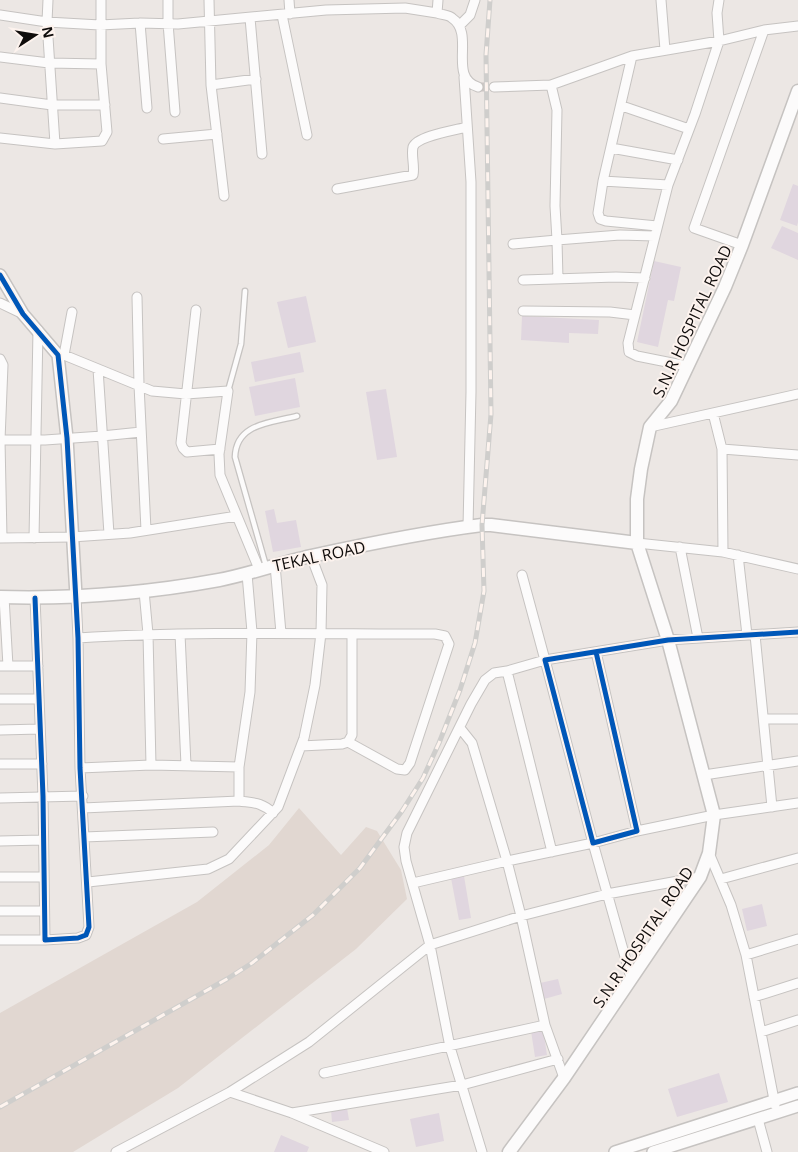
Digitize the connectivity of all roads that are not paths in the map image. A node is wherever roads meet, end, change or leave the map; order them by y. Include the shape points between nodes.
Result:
1 (48, 0) edge
2 (101, 0) edge
3 (168, 0) edge
4 (209, 0) edge
5 (288, 0) edge
6 (438, 0) edge
7 (475, 0) edge
8 (661, 0) edge
9 (719, 0) edge
10 (372, 5) edge
11 (437, 13) junction
12 (286, 14) junction
13 (0, 15) edge
14 (250, 18) junction
15 (208, 21) junction
16 (47, 22) junction
17 (140, 23) junction
18 (168, 23) junction
19 (100, 25) junction
20 (459, 26) junction
21 (798, 26) edge
22 (764, 30) junction
23 (719, 41) junction
24 (665, 50) junction
25 (632, 56) junction
26 (0, 57) edge
27 (49, 63) junction
28 (101, 64) junction
29 (464, 77) junction
30 (256, 79) junction
31 (211, 85) junction
32 (551, 85) junction
33 (494, 87) tunnel mouth
34 (478, 88) tunnel mouth
35 (798, 92) edge
36 (0, 98) edge
37 (52, 104) junction
38 (105, 104) junction
39 (622, 106) junction
40 (147, 108) dead end
41 (175, 112) dead end
42 (467, 127) junction
43 (689, 129) junction
44 (217, 134) junction
45 (307, 136) dead end
46 (0, 138) edge
47 (163, 139) dead end
48 (54, 144) junction
49 (611, 148) junction
50 (262, 154) dead end
51 (678, 160) junction
52 (603, 181) junction
53 (668, 185) junction
54 (337, 189) dead end
55 (224, 196) dead end
56 (657, 226) junction
57 (654, 236) junction
58 (558, 240) junction
59 (513, 244) dead end
60 (742, 245) junction
61 (0, 275) edge
62 (645, 278) junction
63 (558, 279) junction
64 (523, 280) dead end
65 (245, 291) dead end
66 (137, 297) dead end
67 (0, 303) edge
68 (196, 310) dead end
69 (523, 311) dead end
70 (72, 312) dead end
71 (23, 314) junction
72 (635, 314) junction
73 (38, 330) junction
74 (61, 355) junction
75 (0, 358) edge
76 (688, 366) junction
77 (98, 369) junction
78 (139, 385) junction
79 (228, 391) junction
80 (186, 394) junction
81 (798, 394) edge
82 (713, 413) junction
83 (298, 416) dead end
84 (650, 427) junction
85 (141, 432) junction
86 (102, 436) junction
87 (67, 438) junction
88 (0, 440) edge
89 (35, 441) junction
90 (722, 448) junction
91 (220, 449) junction
92 (798, 455) edge
93 (237, 516) junction
94 (468, 527) junction
95 (146, 530) junction
96 (109, 534) junction
97 (72, 537) junction
98 (1, 538) edge
99 (34, 538) junction
100 (637, 543) junction
101 (680, 548) junction
102 (723, 552) junction
103 (738, 555) junction
104 (311, 556) junction
105 (267, 567) junction
106 (798, 569) edge
107 (247, 574) junction
108 (522, 575) dead end
109 (144, 591) junction
110 (76, 596) junction
111 (2, 597) edge
112 (35, 598) junction
113 (3, 626) edge
114 (252, 632) junction
115 (798, 632) edge
116 (281, 633) junction
117 (321, 633) junction
118 (148, 634) junction
119 (180, 634) junction
120 (352, 634) junction
121 (751, 635) junction
122 (78, 638) junction
123 (698, 638) junction
124 (668, 640) junction
125 (596, 652) junction
126 (546, 660) junction
127 (4, 666) edge
128 (38, 666) junction
129 (507, 671) junction
130 (0, 699) edge
131 (39, 699) junction
132 (764, 719) junction
133 (798, 719) edge
134 (460, 728) junction
135 (40, 729) junction
136 (0, 730) edge
137 (348, 742) junction
138 (301, 746) junction
139 (798, 761) edge
140 (0, 764) edge
141 (42, 764) junction
142 (151, 765) junction
143 (186, 765) junction
144 (239, 767) junction
145 (768, 767) junction
146 (80, 768) junction
147 (704, 775) junction
148 (43, 796) junction
149 (83, 796) junction
150 (0, 798) edge
151 (239, 802) junction
152 (798, 803) edge
153 (772, 807) junction
154 (83, 808) junction
155 (273, 813) junction
156 (714, 815) junction
157 (213, 832) dead end
158 (637, 832) junction
159 (84, 837) junction
160 (43, 840) junction
161 (0, 841) edge
162 (593, 843) junction
163 (552, 852) junction
164 (709, 852) junction
165 (798, 858) edge
166 (507, 861) junction
167 (0, 877) edge
168 (44, 877) junction
169 (700, 877) junction
170 (721, 878) junction
171 (88, 882) junction
172 (413, 883) junction
173 (607, 894) junction
174 (44, 910) junction
175 (0, 911) edge
176 (521, 916) junction
177 (798, 939) edge
178 (0, 940) edge
179 (45, 940) junction
180 (430, 944) junction
181 (746, 955) junction
182 (631, 978) junction
183 (798, 983) edge
184 (754, 997) junction
185 (798, 1020) edge
186 (545, 1025) junction
187 (761, 1032) junction
188 (450, 1047) junction
189 (558, 1059) junction
190 (324, 1073) dead end
191 (564, 1078) junction
192 (462, 1085) junction
193 (230, 1092) junction
194 (798, 1093) edge
195 (774, 1101) junction
196 (798, 1106) edge
197 (292, 1113) junction
198 (777, 1113) junction
199 (758, 1119) junction
200 (116, 1152) edge
201 (384, 1152) edge
202 (482, 1152) edge
203 (509, 1152) edge
204 (615, 1152) edge
205 (653, 1152) edge
206 (767, 1152) edge

1 - 16 street
2 - 19 street
3 - 18 street
4 - 15 street
5 - 12 street
6 - 11 street
7 - 20 street via 470,15
8 - 24 street
9 - 23 street via 716,13
10 - 11 street
10 - 12 street
11 - 20 street via 452,18
12 - 14 street
12 - 45 street
13 - 16 street
14 - 15 street
14 - 30 street
15 - 18 street
15 - 31 street
16 - 19 street
16 - 27 street
17 - 18 street
17 - 19 street
17 - 40 street
18 - 41 street
19 - 28 street
20 - 29 street via 463,40
21 - 22 street
22 - 23 street
22 - 60 street via 694,228
23 - 24 street
23 - 43 street
24 - 25 street
25 - 32 street
25 - 39 street
26 - 27 street
27 - 28 street
27 - 37 street
28 - 38 street
29 - 34 street via 470,85
29 - 42 street
30 - 31 street
30 - 50 street
31 - 44 street
32 - 33 street
32 - 58 street via 557,110
35 - 60 main road, S.N.R HOSPITAL ROAD
36 - 37 street
37 - 38 street
37 - 48 street
38 - 48 street via 107,132 102,141
39 - 43 street
39 - 49 street
42 - 54 street via 415,143 412,149 413,175
42 - 94 street via 471,182
43 - 51 street
44 - 47 street
44 - 55 street
46 - 48 street
49 - 51 street
49 - 52 street
51 - 53 street
52 - 53 street
52 - 56 street via 600,219
53 - 56 street
56 - 57 street
57 - 58 street
57 - 62 street
58 - 59 street
58 - 63 street
60 - 76 main road, S.N.R HOSPITAL ROAD
61 - 71 street
62 - 63 street
62 - 72 street
63 - 64 street
65 - 79 lane via 241,344
66 - 78 street
67 - 71 street
68 - 80 street
69 - 72 street
70 - 74 street
71 - 73 street
72 - 76 street via 629,352
73 - 74 street
73 - 89 street
74 - 77 street
74 - 87 street
75 - 88 street via 3,365
76 - 84 main road, S.N.R HOSPITAL ROAD via 671,400
77 - 78 street
77 - 86 street
78 - 80 street via 152,391
78 - 85 street
79 - 80 street
79 - 91 street
80 - 91 street via 183,448 187,452
81 - 82 street
82 - 84 street
82 - 90 street
83 - 105 lane via 247,430 237,441 235,450
84 - 100 main road, S.N.R HOSPITAL ROAD via 637,499
85 - 86 street
85 - 95 street
86 - 87 street
86 - 96 street
87 - 89 street
87 - 97 street
88 - 89 street
88 - 98 street
89 - 99 street
90 - 92 street
90 - 102 street
91 - 93 street via 220,475
93 - 95 street
93 - 105 street
94 - 100 main road, TEKAL ROAD via 491,525
94 - 104 main road, TEKAL ROAD
95 - 96 street
96 - 97 street
97 - 99 street
97 - 110 street
98 - 99 street
100 - 101 street
100 - 124 main road, S.N.R HOSPITAL ROAD
101 - 102 street
101 - 123 street
102 - 103 street
103 - 106 street
103 - 121 street
104 - 105 main road, TEKAL ROAD
104 - 117 street via 322,585
105 - 107 main road, TEKAL ROAD
105 - 116 street
107 - 109 main road, TEKAL ROAD
107 - 114 street
108 - 126 street
109 - 110 main road, TEKAL ROAD
109 - 118 street
110 - 112 main road, TEKAL ROAD
110 - 122 street
111 - 112 main road, TEKAL ROAD
111 - 113 street
112 - 128 street
113 - 127 street
114 - 116 street
114 - 119 street
114 - 144 street via 250,692
115 - 121 street
116 - 117 street
117 - 120 street
117 - 138 street via 315,685
118 - 119 street
118 - 122 street
118 - 142 street
119 - 143 street
120 - 137 street via 352,735
120 - 137 street via 435,634 444,636 449,644 405,770 397,769
121 - 123 street
121 - 132 street
122 - 146 street
123 - 124 street
124 - 125 street
124 - 147 main road, S.N.R HOSPITAL ROAD
125 - 126 street
125 - 158 street
126 - 129 street
126 - 162 street
127 - 128 street
128 - 131 street
129 - 134 street via 494,673 485,680
129 - 163 street
130 - 131 street
131 - 135 street
132 - 133 street
132 - 145 street
134 - 166 street via 472,743 477,757
134 - 172 street via 407,833 404,846
135 - 136 street
135 - 141 street
137 - 138 street
138 - 155 street
139 - 145 street
140 - 141 street
141 - 148 street
142 - 143 street
142 - 146 street
143 - 144 street
144 - 151 street
145 - 147 street
145 - 153 street
146 - 149 street
147 - 156 main road, S.N.R HOSPITAL ROAD
148 - 149 street
148 - 150 street
148 - 160 street
149 - 154 street
151 - 154 street
151 - 155 street via 257,803
152 - 153 street
153 - 156 street
154 - 159 street
155 - 171 street via 230,859 208,869
156 - 158 street
156 - 164 main road, S.N.R HOSPITAL ROAD
157 - 159 street
158 - 162 street
159 - 171 street
160 - 161 street
160 - 168 street
162 - 163 street
162 - 173 street
163 - 166 street
164 - 169 main road, S.N.R HOSPITAL ROAD
164 - 170 street
165 - 170 street
166 - 172 street
166 - 176 street
167 - 168 street
168 - 174 street
169 - 173 street
169 - 182 main road, S.N.R HOSPITAL ROAD
170 - 181 street
171 - 179 street via 89,927 86,935
172 - 180 street
173 - 176 street
173 - 182 street
174 - 175 street
174 - 179 street
176 - 180 street
176 - 186 street
177 - 181 street
178 - 179 street
180 - 188 street
180 - 193 street via 310,1042
181 - 184 street
182 - 191 main road, S.N.R HOSPITAL ROAD
183 - 184 street
184 - 187 street
185 - 187 street
186 - 188 street
186 - 189 street
187 - 195 street
188 - 190 street
188 - 192 street
189 - 191 street
189 - 192 street
191 - 203 main road, S.N.R HOSPITAL ROAD
192 - 197 street
192 - 202 street
193 - 197 street
193 - 200 street
194 - 195 street
195 - 198 street
195 - 204 street
196 - 198 street
197 - 201 street
198 - 199 street
199 - 205 street
199 - 206 street

